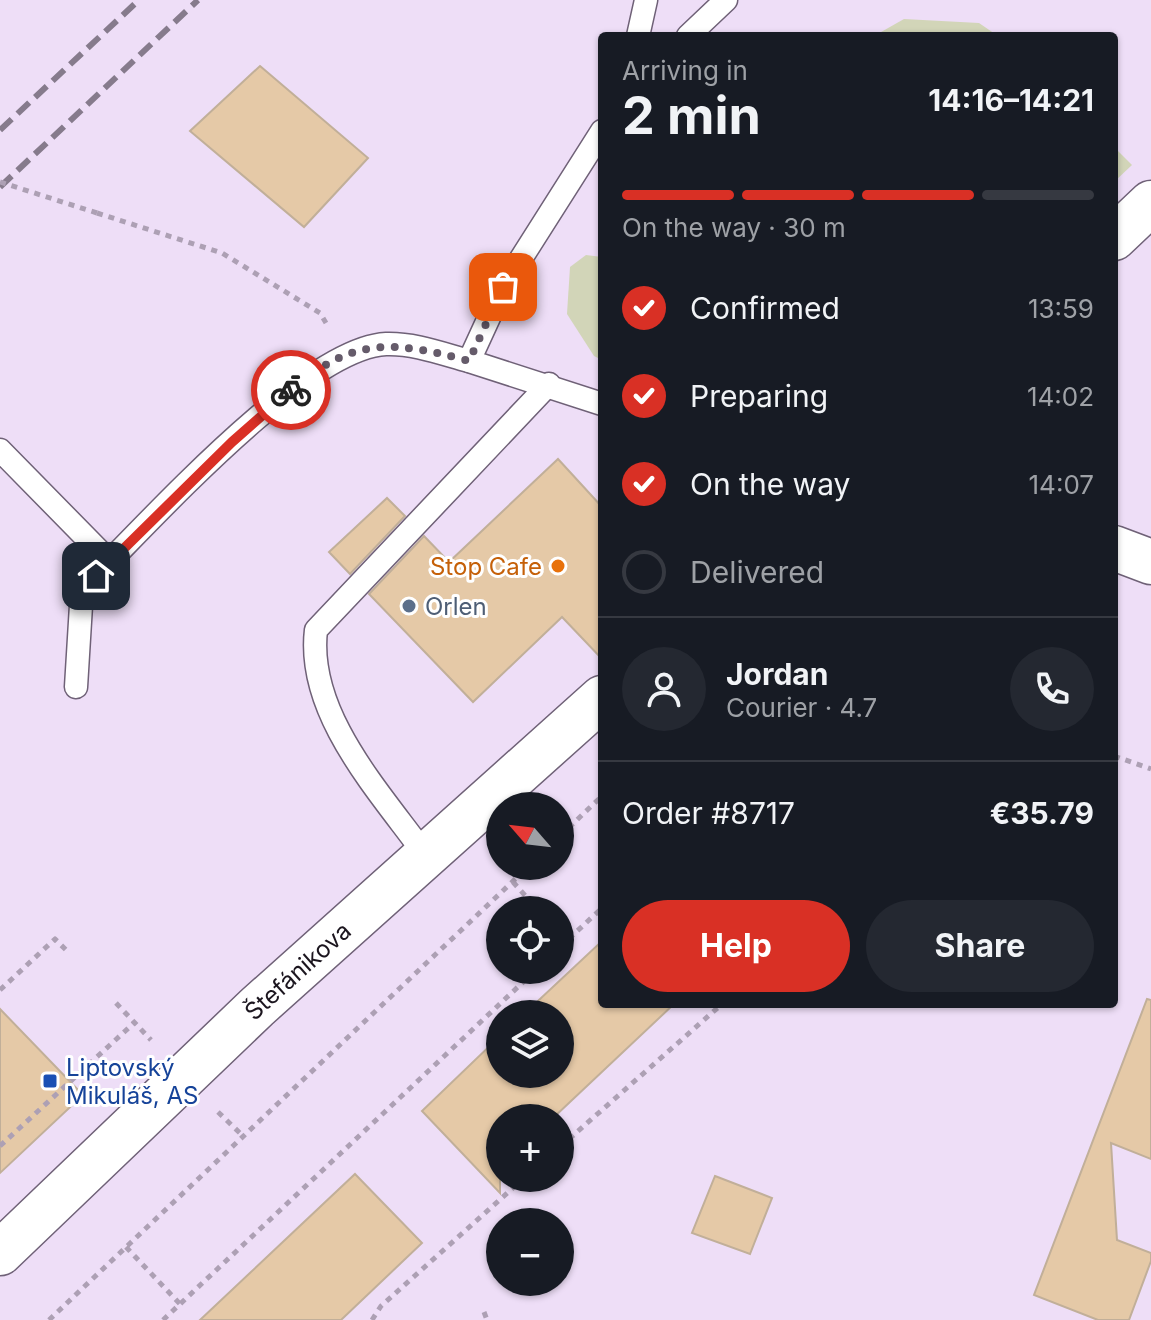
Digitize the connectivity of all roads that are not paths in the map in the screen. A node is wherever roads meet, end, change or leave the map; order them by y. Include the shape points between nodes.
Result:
1 (646, 0) edge
2 (726, 0) edge
3 (639, 32) edge
4 (692, 32) edge
5 (598, 137) edge
6 (1151, 203) edge
7 (1118, 234) edge
8 (469, 361) junction
9 (549, 384) junction
10 (598, 402) edge
11 (0, 450) edge
12 (1118, 550) edge
13 (110, 562) junction
14 (1151, 562) edge
15 (76, 687) dead end
16 (598, 702) edge
17 (426, 856) junction
18 (0, 1253) edge

1 - 3 lane
2 - 4 lane
5 - 8 lane via 503,287
6 - 7 street
8 - 9 lane
8 - 13 lane via 385,344 346,354 303,380 232,442
9 - 10 lane
9 - 17 lane via 316,630 313,658 330,708 354,757
11 - 13 lane
12 - 14 street
13 - 15 lane via 82,589
16 - 17 street, Štefánikova
17 - 18 street, Štefánikova via 257,1007

